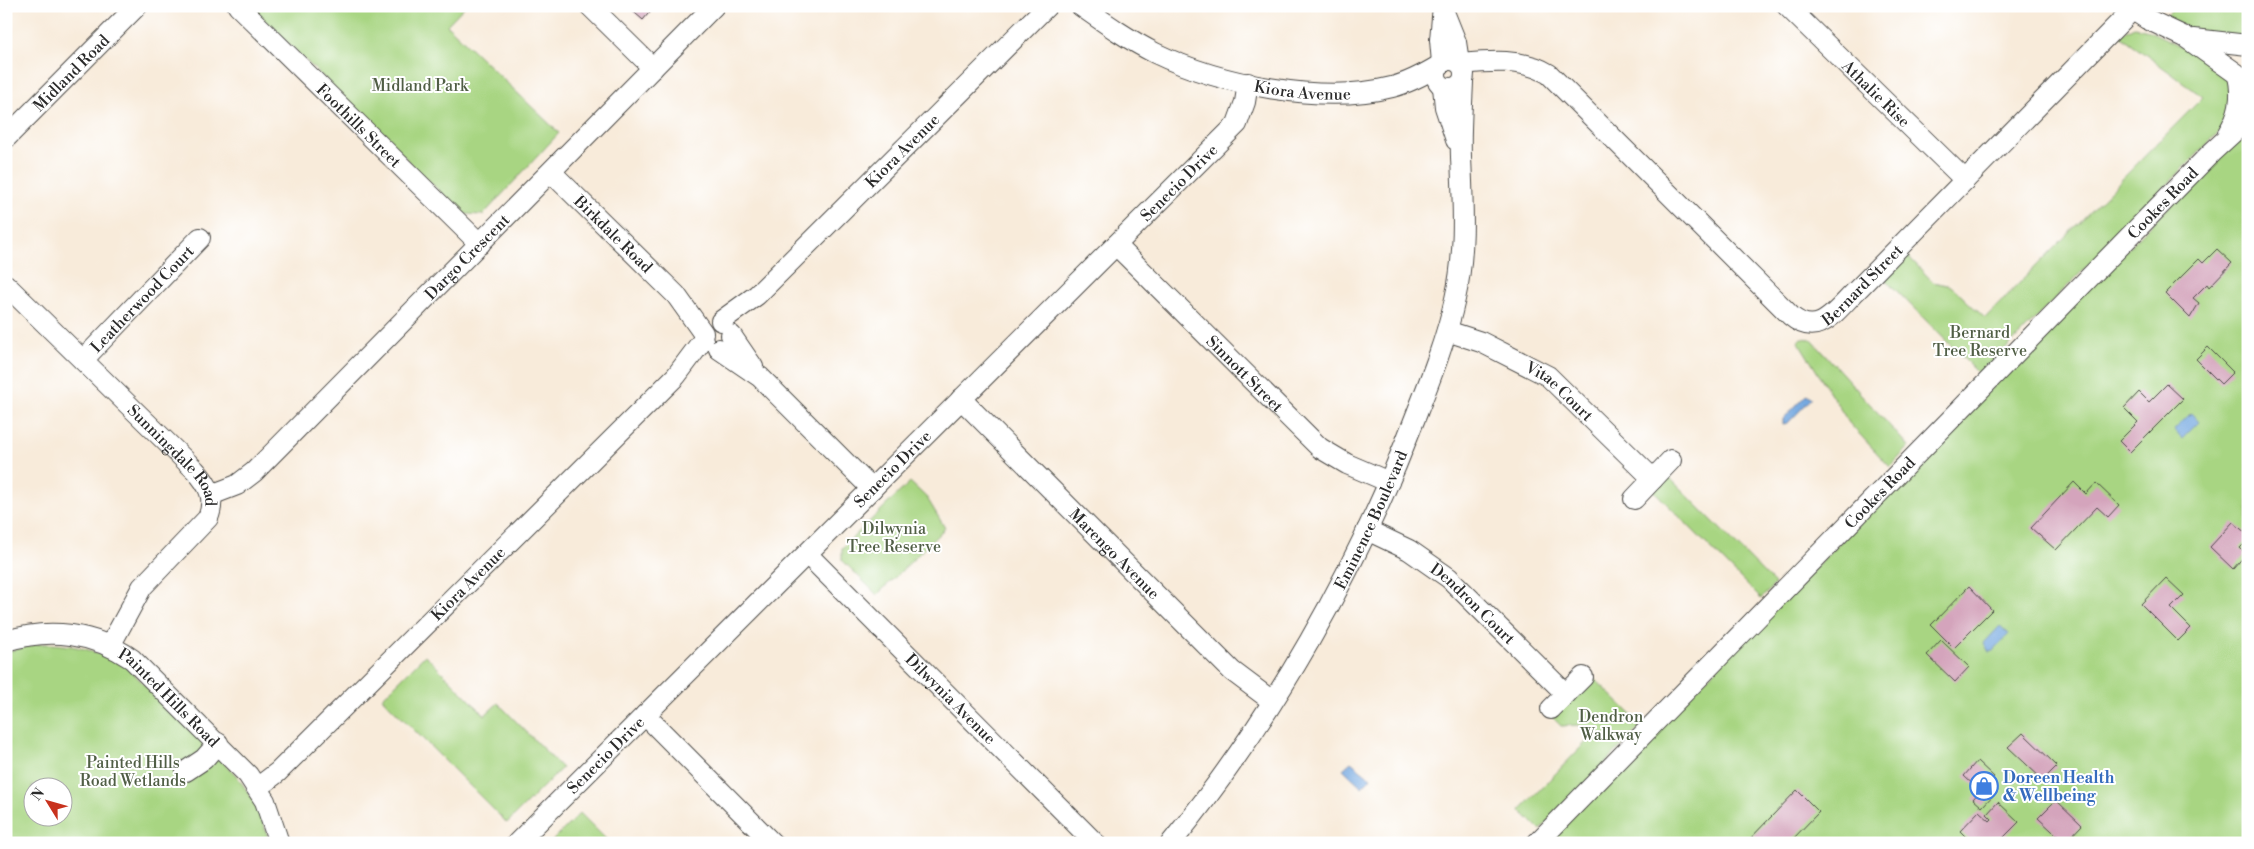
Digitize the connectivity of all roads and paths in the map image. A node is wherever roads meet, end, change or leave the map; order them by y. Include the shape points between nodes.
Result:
1 (137, 6) edge
2 (238, 6) edge
3 (590, 6) edge
4 (714, 6) edge
5 (1047, 6) edge
6 (1081, 6) edge
7 (1787, 6) edge
8 (1443, 8) edge
9 (2130, 8) edge
10 (2185, 37) junction
11 (2248, 46) edge
12 (653, 68) junction
13 (1455, 69) junction
14 (2241, 80) edge
15 (1248, 83) junction
16 (1442, 86) junction
17 (1393, 87) junction
18 (2248, 119) edge
19 (6, 138) edge
20 (2222, 141) junction
21 (1461, 156) junction
22 (551, 172) junction
23 (1965, 180) junction
24 (200, 238) dead end
25 (480, 244) junction
26 (1116, 245) junction
27 (6, 285) edge
28 (1447, 331) junction
29 (717, 335) junction
30 (83, 360) junction
31 (961, 400) junction
32 (1672, 460) dead end
33 (1653, 479) junction
34 (1389, 482) junction
35 (872, 489) junction
36 (211, 495) junction
37 (1634, 499) dead end
38 (1367, 530) junction
39 (807, 554) junction
40 (6, 640) edge
41 (110, 646) junction
42 (1583, 677) dead end
43 (1566, 694) junction
44 (1272, 701) junction
45 (1551, 709) dead end
46 (645, 715) junction
47 (218, 743) junction
48 (186, 771) dead end
49 (257, 788) junction
50 (279, 843) edge
51 (517, 843) edge
52 (772, 843) edge
53 (1095, 843) edge
54 (1171, 843) edge
55 (1537, 843) edge

1 - 19 street, Midland Road
2 - 25 street, Foothills Street
3 - 12 street
4 - 12 street, Dargo Crescent
5 - 29 street, Kiora Avenue
6 - 15 street, Kiora Avenue via 1129,39 1184,66
7 - 23 street, Athalie Rise
8 - 13 street, Eminence Boulevard via 1440,40
9 - 10 street
9 - 23 street, Bernard Street
10 - 11 street
10 - 14 street
11 - 14 street via 2239,58
12 - 22 street, Dargo Crescent
13 - 16 street, Kiora Avenue via 1452,89
13 - 17 street, Kiora Avenue via 1420,76
13 - 21 street, Eminence Boulevard
13 - 23 street, Bernard Street via 1483,62 1509,63 1530,65 1552,77 1787,312 1805,326 1820,323 1828,317
14 - 20 street, Cookes Road via 2236,120
15 - 17 street, Kiora Avenue via 1327,93
15 - 26 street, Senecio Drive via 1237,124
16 - 17 street, Kiora Avenue
16 - 21 street, Eminence Boulevard
18 - 20 street, Cookes Road
20 - 55 street, Cookes Road
21 - 28 street, Eminence Boulevard via 1463,236 1455,299
22 - 25 street, Dargo Crescent
22 - 29 street, Birkdale Road
24 - 30 street, Leatherwood Court
25 - 36 street, Dargo Crescent via 254,472 237,485
26 - 31 street, Senecio Drive
26 - 34 street, Sinnott Street via 1320,448
27 - 30 street, Sunningdale Road
28 - 33 street, Vitae Court via 1480,342 1548,376
28 - 34 street, Eminence Boulevard
29 - 35 street, Birkdale Road
29 - 49 street, Kiora Avenue via 278,772
30 - 36 street, Sunningdale Road via 204,480
31 - 35 street, Senecio Drive
31 - 44 street, Marengo Avenue via 1232,671
32 - 33 street
33 - 37 street
34 - 38 street, Eminence Boulevard
35 - 39 street, Senecio Drive
36 - 41 street, Sunningdale Road via 208,518 142,587
38 - 43 street, Dendron Court via 1409,550 1449,578
38 - 44 street, Eminence Boulevard via 1328,606
39 - 46 street, Senecio Drive
39 - 53 street, Dilwynia Avenue
40 - 41 street, Painted Hills Road via 57,633 85,637
41 - 47 street, Painted Hills Road via 142,668
42 - 43 street
43 - 45 street
44 - 54 street, Eminence Boulevard
46 - 51 street, Senecio Drive
46 - 52 street
47 - 48 street
47 - 49 street, Painted Hills Road
49 - 50 street, Painted Hills Road via 272,816

